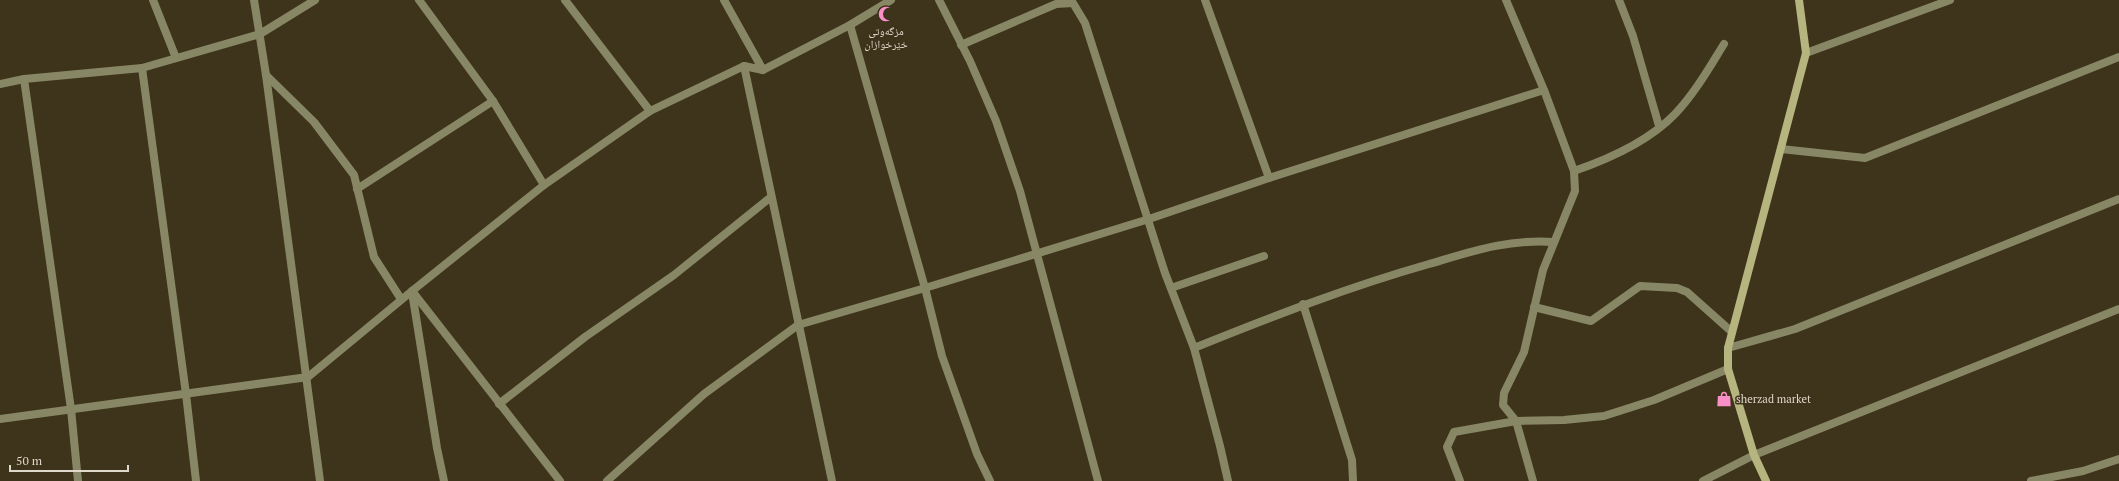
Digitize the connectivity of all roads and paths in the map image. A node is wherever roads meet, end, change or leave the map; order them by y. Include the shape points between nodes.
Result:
1 (153, 0) edge
2 (254, 0) edge
3 (315, 0) edge
4 (419, 0) edge
5 (565, 0) edge
6 (724, 0) edge
7 (891, 0) edge
8 (939, 0) edge
9 (1205, 0) edge
10 (1506, 0) edge
11 (1619, 0) edge
12 (1798, 0) edge
13 (1950, 0) edge
14 (850, 25) junction
15 (260, 34) junction
16 (1724, 44) dead end
17 (961, 45) junction
18 (1806, 53) junction
19 (2119, 57) edge
20 (176, 58) junction
21 (744, 66) junction
22 (142, 68) junction
23 (762, 70) junction
24 (266, 75) junction
25 (24, 79) junction
26 (0, 84) edge
27 (1544, 90) junction
28 (493, 101) junction
29 (650, 111) junction
30 (1659, 126) junction
31 (1781, 149) junction
32 (1574, 171) junction
33 (1269, 178) junction
34 (544, 185) junction
35 (357, 189) junction
36 (771, 197) junction
37 (2119, 200) edge
38 (1149, 219) junction
39 (1554, 242) junction
40 (1036, 252) junction
41 (1264, 256) dead end
42 (925, 288) junction
43 (1171, 288) junction
44 (412, 291) junction
45 (401, 299) junction
46 (1303, 304) junction
47 (1534, 307) junction
48 (2119, 309) edge
49 (798, 325) junction
50 (1732, 332) junction
51 (1194, 348) junction
52 (1728, 348) junction
53 (1728, 369) junction
54 (308, 377) junction
55 (186, 394) junction
56 (499, 404) junction
57 (71, 409) junction
58 (0, 419) edge
59 (1516, 421) junction
60 (1754, 455) junction
61 (2119, 459) edge
62 (78, 481) edge
63 (196, 481) edge
64 (320, 481) edge
65 (444, 481) edge
66 (560, 481) edge
67 (607, 481) edge
68 (832, 481) edge
69 (990, 481) edge
70 (1098, 481) edge
71 (1228, 481) edge
72 (1353, 481) edge
73 (1460, 481) edge
74 (1533, 481) edge
75 (1703, 481) edge
76 (1766, 481) edge
77 (2031, 481) edge

1 - 20 street
2 - 15 street
3 - 15 street
4 - 28 street
5 - 29 street
6 - 23 street
7 - 14 street
8 - 17 street
9 - 33 street
10 - 27 street
11 - 30 street via 1633,36
12 - 18 street
13 - 18 street
14 - 23 street
14 - 42 street
15 - 20 street
15 - 24 street
16 - 30 street via 1689,97 1674,115
17 - 38 street via 1056,4 1073,3 1085,23
17 - 40 street via 996,121 1020,191
18 - 31 street
19 - 31 street via 1865,158
20 - 22 street
21 - 23 street
21 - 29 street
21 - 36 street
22 - 25 street
22 - 55 street
24 - 35 street via 314,122 354,175
24 - 54 street
25 - 26 street
25 - 57 street
27 - 32 street
27 - 33 street
28 - 34 street
28 - 35 street
29 - 34 street
30 - 32 street via 1618,154
31 - 50 street
32 - 39 street via 1575,191
33 - 38 street
34 - 44 street
35 - 45 street via 374,257
36 - 49 street
36 - 56 street via 674,275 585,337
37 - 52 street via 1795,329
38 - 40 street
38 - 43 street
39 - 46 street via 1528,240 1497,244 1377,279
39 - 47 street via 1543,270
40 - 42 street
40 - 70 street
41 - 43 street
42 - 49 street
42 - 69 street via 942,356 977,454
43 - 51 street
44 - 45 street
44 - 56 street
44 - 65 street
45 - 54 street
46 - 51 street
46 - 72 street via 1352,460
47 - 50 street via 1591,321 1640,286 1677,288 1687,292
47 - 59 street via 1524,352 1504,393 1503,405
48 - 60 street
49 - 67 street via 704,394
49 - 68 street
50 - 52 street
51 - 71 street
52 - 53 street
53 - 59 street via 1654,400 1604,416
53 - 60 street
54 - 55 street
54 - 64 street
55 - 57 street
55 - 63 street
56 - 66 street
57 - 58 street
57 - 62 street
59 - 73 street via 1454,432 1447,447
59 - 74 street
60 - 75 street
60 - 76 street
61 - 77 street via 2083,471

